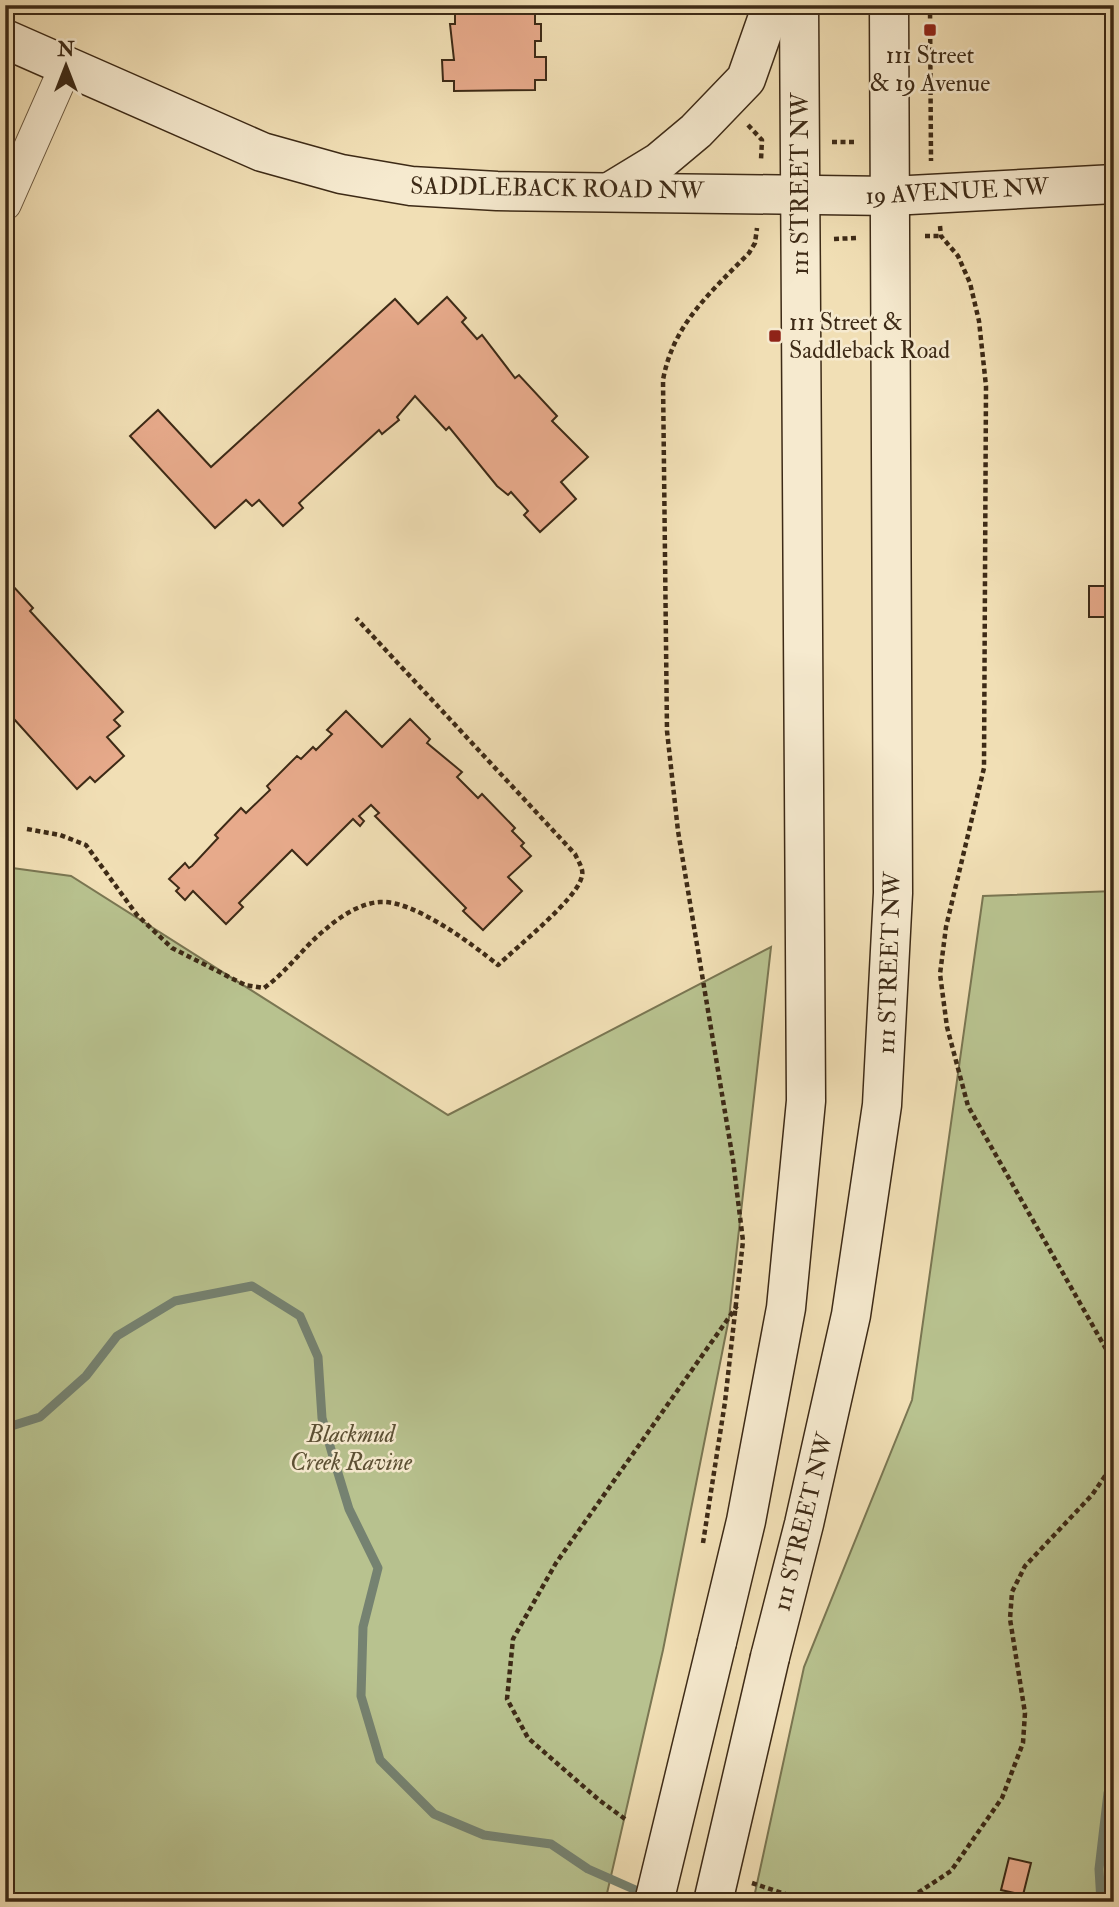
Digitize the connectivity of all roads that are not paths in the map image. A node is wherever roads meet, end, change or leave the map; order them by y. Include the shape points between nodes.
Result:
1 (772, 5) edge
2 (799, 5) edge
3 (889, 5) edge
4 (5, 39) edge
5 (66, 66) junction
6 (1114, 184) edge
7 (613, 190) junction
8 (800, 195) junction
9 (891, 196) junction
10 (5, 204) edge
11 (727, 1890) edge
12 (654, 1902) edge

1 - 7 main road via 746,79 659,162
2 - 8 main road, 111 STREET NW
3 - 9 main road, 111 STREET NW
4 - 5 main road, SADDLEBACK ROAD NW
5 - 7 main road, SADDLEBACK ROAD NW via 262,152 341,174 444,190
5 - 10 street
6 - 9 main road, 19 AVENUE NW
7 - 8 main road, SADDLEBACK ROAD NW
8 - 9 main road, 19 AVENUE NW
8 - 12 main road, 111 STREET NW, bridge via 806,1101 786,1308 746,1521
9 - 11 main road, 111 STREET NW, bridge via 893,893 882,1105 851,1315 769,1657

